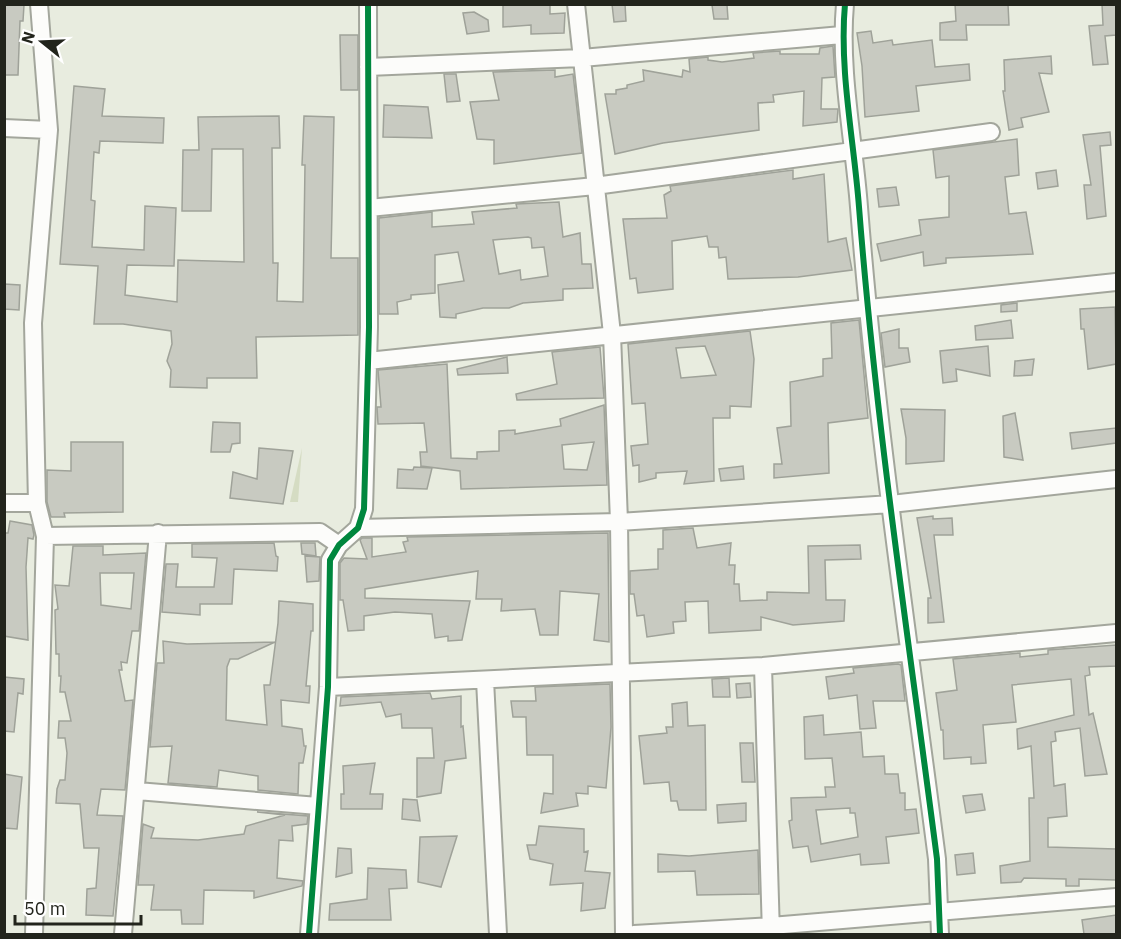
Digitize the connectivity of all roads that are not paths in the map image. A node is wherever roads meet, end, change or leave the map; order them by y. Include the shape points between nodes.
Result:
1 (39, 4) edge
2 (368, 4) edge
3 (576, 4) edge
4 (845, 4) edge
5 (842, 35) junction
6 (582, 58) junction
7 (368, 67) junction
8 (4, 128) edge
9 (49, 130) junction
10 (991, 132) dead end
11 (855, 150) junction
12 (595, 186) junction
13 (369, 208) junction
14 (1116, 282) edge
15 (867, 309) junction
16 (612, 334) junction
17 (368, 361) junction
18 (1116, 479) edge
19 (4, 503) edge
20 (37, 503) junction
21 (891, 504) junction
22 (619, 522) junction
23 (358, 528) junction
24 (158, 533) junction
25 (45, 536) junction
26 (339, 545) junction
27 (1116, 633) edge
28 (910, 654) junction
29 (763, 666) junction
30 (619, 674) junction
31 (485, 680) junction
32 (328, 687) junction
33 (137, 791) junction
34 (318, 806) junction
35 (1116, 897) edge
36 (940, 910) junction
37 (771, 930) edge
38 (34, 934) edge
39 (123, 934) edge
40 (309, 934) edge
41 (498, 934) edge
42 (624, 934) edge
43 (634, 934) edge
44 (940, 934) edge

1 - 9 street
2 - 7 street
3 - 6 street
4 - 5 street
5 - 6 street
5 - 11 street
6 - 7 street
6 - 12 street
7 - 13 street
8 - 9 street
9 - 20 street via 33,323
10 - 11 street
11 - 12 street
11 - 15 street
12 - 13 street
12 - 16 street
13 - 17 street
14 - 15 street
15 - 16 street
15 - 21 street
16 - 17 street
16 - 22 street
17 - 23 street via 364,509
18 - 21 street
19 - 20 street
20 - 25 street
21 - 22 street
21 - 28 street
22 - 23 street
22 - 30 street
23 - 26 street
24 - 25 street
24 - 26 street via 320,532
24 - 33 street
25 - 38 street
26 - 32 street via 330,560
27 - 28 street
28 - 29 street
28 - 36 street
29 - 30 street
29 - 37 street
30 - 31 street
30 - 42 street
31 - 32 street
31 - 41 street
32 - 34 street
33 - 34 street
33 - 39 street
34 - 40 street
35 - 36 street
36 - 37 street
36 - 44 street
37 - 43 street

